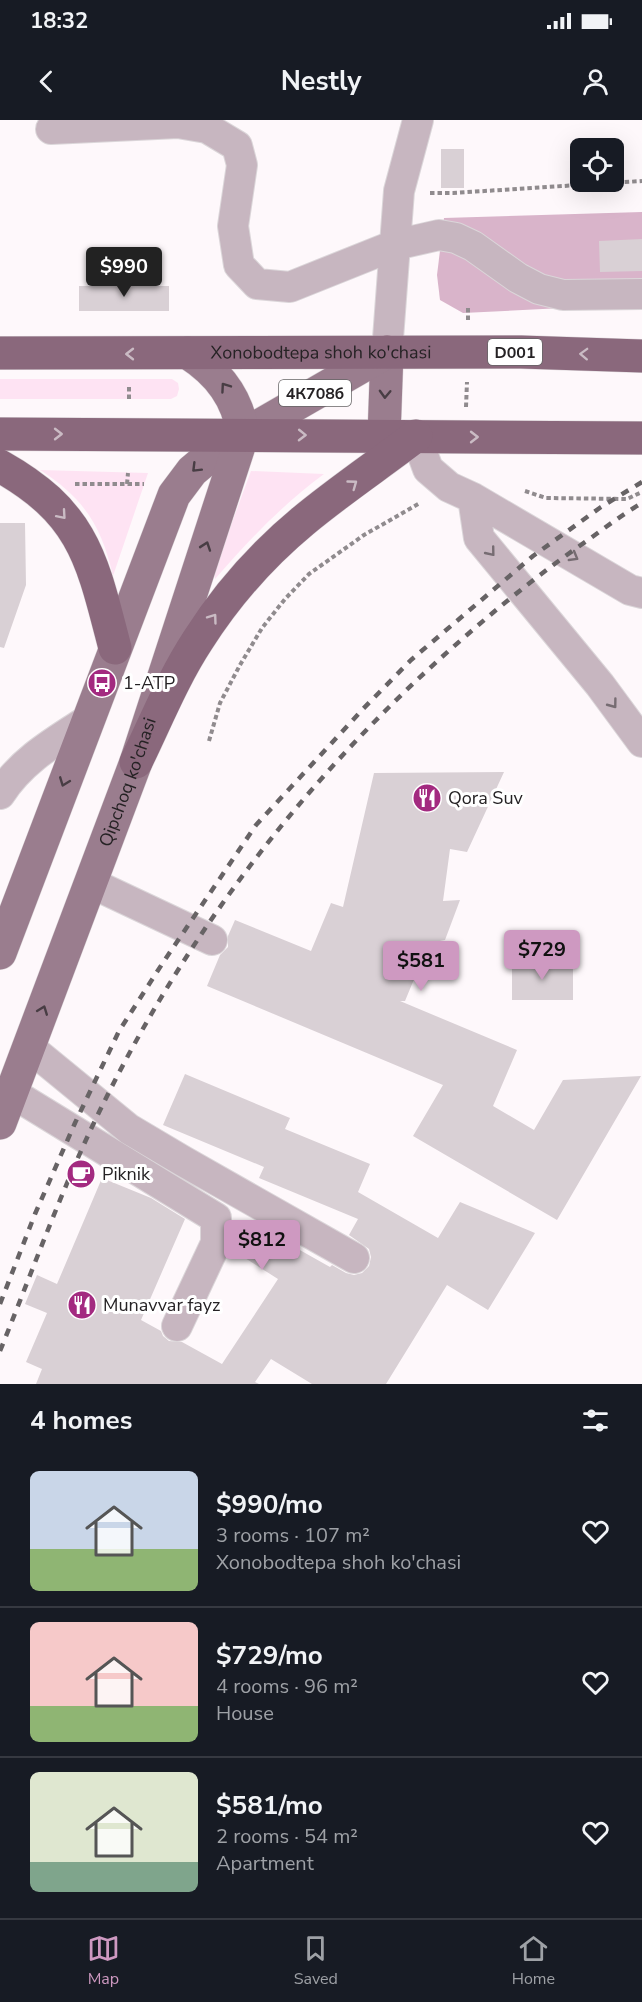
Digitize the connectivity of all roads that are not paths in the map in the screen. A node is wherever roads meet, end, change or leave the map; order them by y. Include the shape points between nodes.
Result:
1 (418, 120) edge
2 (51, 129) dead end
3 (395, 245) junction
4 (642, 294) edge
5 (387, 352) junction
6 (0, 353) edge
7 (188, 353) junction
8 (642, 356) edge
9 (0, 434) edge
10 (243, 434) junction
11 (384, 436) junction
12 (416, 436) junction
13 (642, 438) edge
14 (0, 466) edge
15 (461, 492) junction
16 (642, 593) edge
17 (116, 648) junction
18 (88, 720) junction
19 (642, 742) edge
20 (136, 762) junction
21 (0, 794) edge
22 (91, 883) junction
23 (212, 940) dead end
24 (0, 953) edge
25 (29, 1047) junction
26 (12, 1093) junction
27 (0, 1123) edge
28 (354, 1258) dead end
29 (177, 1326) dead end

1 - 3 street via 399,191
2 - 3 street via 178,123 207,128 237,146 242,165 233,226 239,265 257,284 290,287
3 - 4 street via 439,236 456,238 539,289 563,295
3 - 5 street
5 - 7 highway, Xonobodtepa shoh ko'chasi / D001
8 -> 5 highway, Xonobodtepa shoh ko'chasi / D001
5 - 10 main road, 4К708б
5 -> 11 main road
7 -> 6 highway, Xonobodtepa shoh ko'chasi / D001
10 -> 7 main road, Qipchoq ko'chasi via 237,405 227,388
9 -> 10 highway
10 -> 11 highway
10 -> 17 main road via 204,460 174,495
20 -> 10 main road, Qipchoq ko'chasi
11 - 12 highway
12 -> 13 highway
12 - 15 street via 428,469
20 -> 12 highway via 181,667 237,587 302,521
14 -> 17 highway via 47,498 73,527 88,553
15 -> 16 street via 630,590
15 -> 19 street via 479,538
17 - 18 main road
18 - 21 street via 33,756
18 -> 24 main road
20 - 22 main road, Qipchoq ko'chasi
22 - 23 street
25 -> 22 main road, Qipchoq ko'chasi
25 - 26 main road, Qipchoq ko'chasi
25 - 28 street via 129,1129
26 - 27 main road, Qipchoq ko'chasi
26 - 29 street via 216,1218 216,1243

